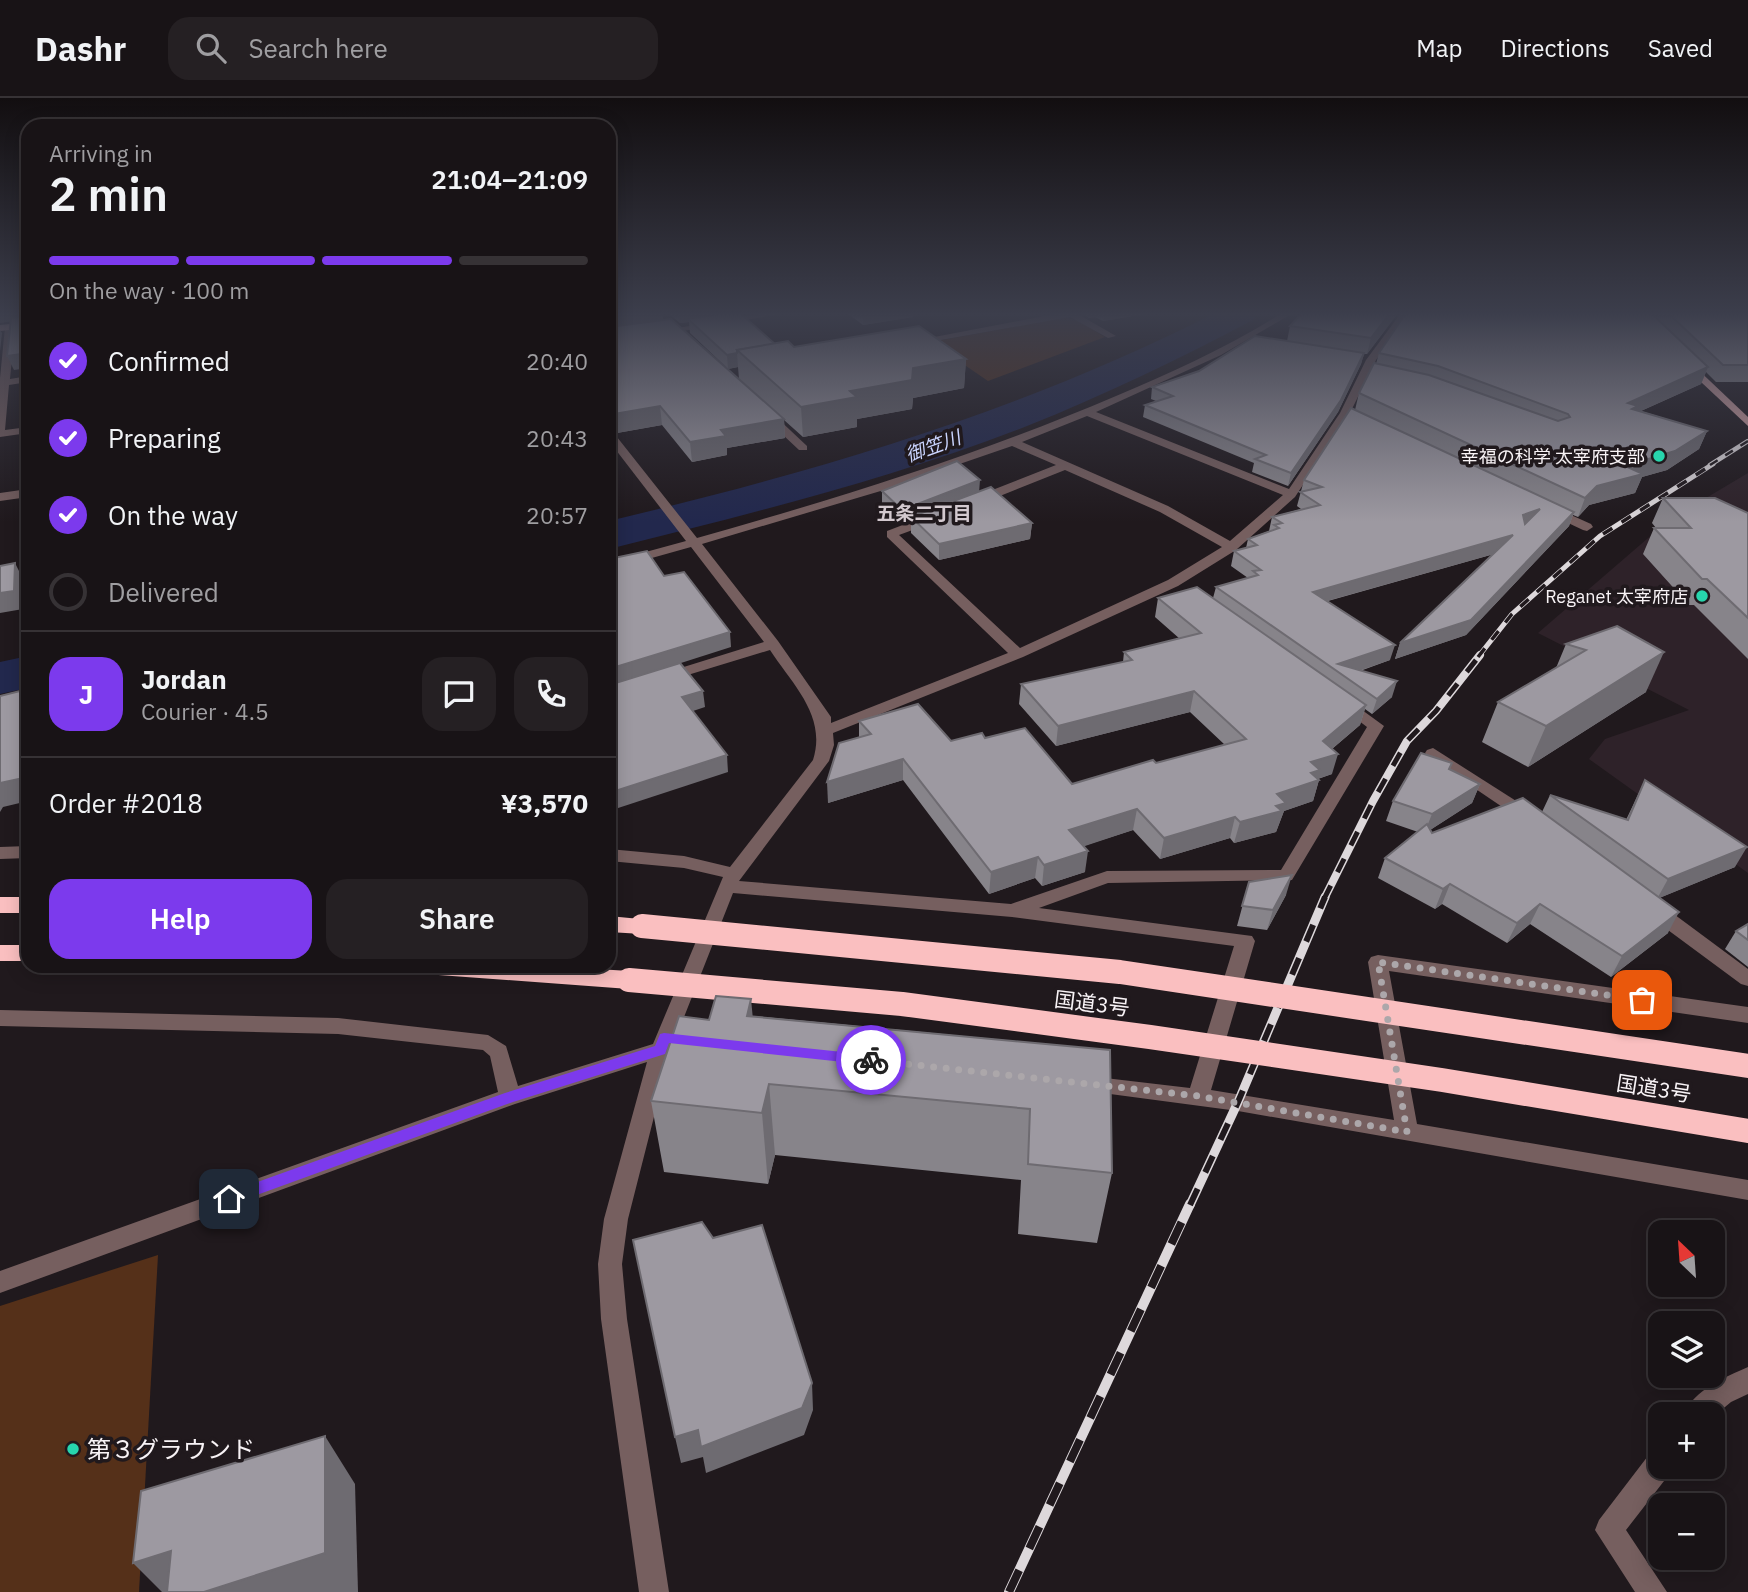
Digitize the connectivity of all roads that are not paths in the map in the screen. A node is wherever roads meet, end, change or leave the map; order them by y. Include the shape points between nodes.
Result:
1 (2, 383) edge
2 (1158, 383) edge
3 (1363, 383) edge
4 (1706, 383) edge
5 (764, 411) edge
6 (1088, 413) junction
7 (1748, 423) edge
8 (0, 429) edge
9 (21, 431) edge
10 (0, 434) edge
11 (1012, 442) junction
12 (616, 443) edge
13 (803, 448) dead end
14 (1067, 466) junction
15 (21, 494) edge
16 (1291, 494) junction
17 (0, 497) edge
18 (1539, 504) edge
19 (966, 505) edge
20 (941, 514) edge
21 (1587, 527) dead end
22 (691, 542) junction
23 (1231, 547) junction
24 (616, 564) edge
25 (21, 574) edge
26 (0, 579) edge
27 (773, 644) junction
28 (1018, 654) junction
29 (647, 682) edge
30 (1331, 694) edge
31 (827, 730) junction
32 (1433, 753) dead end
33 (1548, 831) edge
34 (21, 852) edge
35 (0, 853) edge
36 (616, 856) edge
37 (730, 880) junction
38 (1637, 897) edge
39 (0, 905) edge
40 (21, 905) edge
41 (1012, 911) junction
42 (616, 924) edge
43 (0, 953) edge
44 (21, 953) edge
45 (527, 973) edge
46 (1748, 979) edge
47 (1748, 1015) edge
48 (0, 1018) edge
49 (692, 1041) edge
50 (663, 1044) junction
51 (1748, 1066) edge
52 (1061, 1081) edge
53 (1198, 1096) junction
54 (510, 1097) junction
55 (1748, 1130) edge
56 (1407, 1132) junction
57 (1748, 1190) edge
58 (0, 1282) edge
59 (1748, 1380) edge
60 (1711, 1402) edge
61 (1648, 1478) edge
62 (653, 1592) edge
63 (1652, 1592) edge

1 - 8 street
2 - 6 street
3 - 16 street via 1351,416
4 - 7 main road
5 - 13 street
6 - 11 street
6 - 16 street
9 - 10 street
11 - 14 street
11 - 22 street via 854,498
12 - 22 street
14 - 19 street
14 - 23 street via 1164,509
15 - 17 street
16 - 23 street
18 - 21 street
20 - 28 street via 891,534
22 - 24 street
22 - 27 street
23 - 28 street via 1178,587
25 - 26 street
27 - 29 street
27 - 31 street via 818,705
28 - 31 street
30 - 41 street via 1377,726 1286,876 1108,877
31 - 37 street via 827,745 810,778
32 - 33 street
34 - 35 street
36 - 37 street via 684,862
37 - 41 street
37 - 50 street
38 - 46 street
39 - 40 highway
41 - 53 street via 1245,941
42 - 51 highway, 国道3号, bridge via 1120,972
43 - 44 highway
45 - 55 highway, 国道3号, bridge via 902,1004 1442,1080
47 - 56 street via 1378,962
48 - 54 street via 338,1026 488,1043 499,1052
49 - 50 street
50 - 54 street
50 - 62 street via 619,1205 610,1264
52 - 53 street
53 - 56 street
54 - 58 street
56 - 57 street
59 - 60 street
61 - 63 street via 1609,1530

